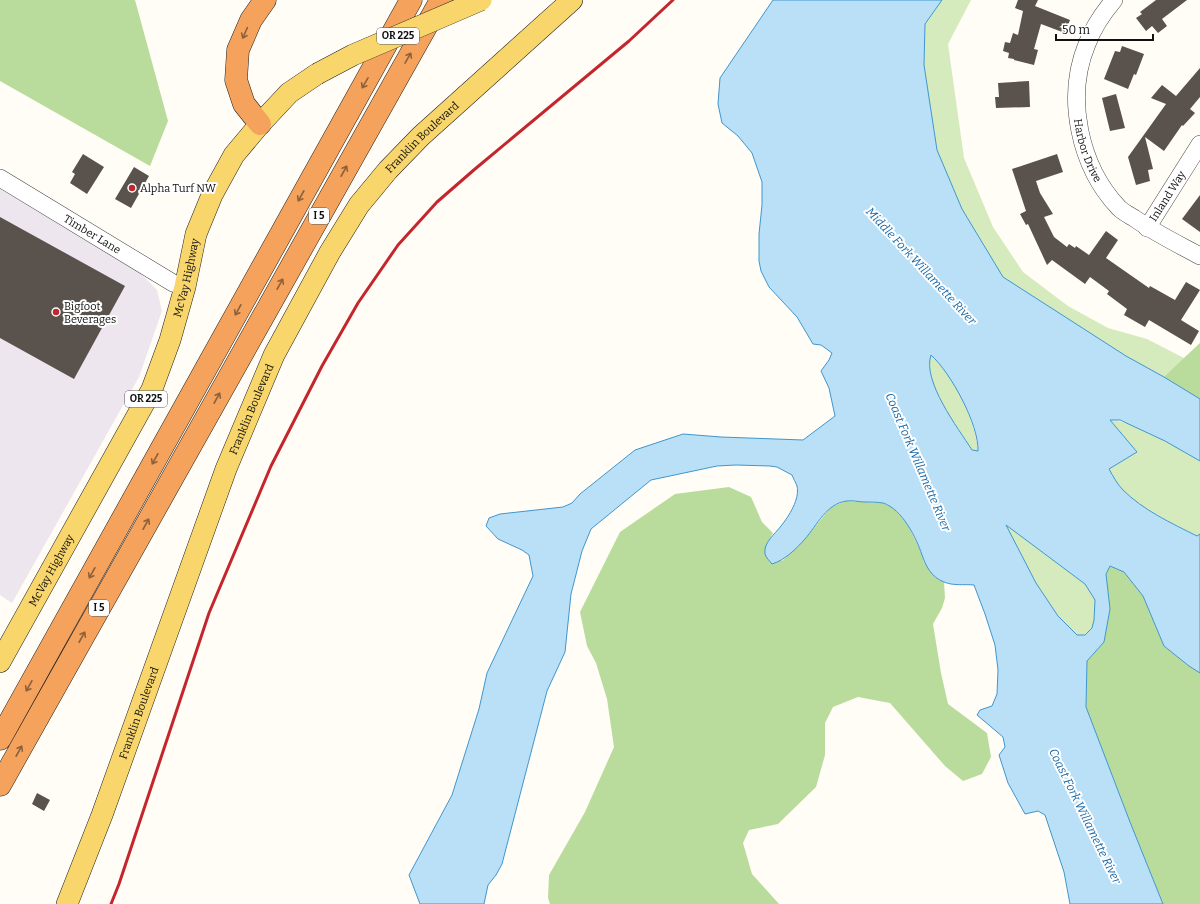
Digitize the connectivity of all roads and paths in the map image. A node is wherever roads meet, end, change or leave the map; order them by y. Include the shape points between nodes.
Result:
1 (265, 0) edge
2 (411, 0) edge
3 (441, 0) edge
4 (481, 0) edge
5 (572, 0) edge
6 (1114, 0) edge
7 (260, 124) junction
8 (1200, 144) edge
9 (0, 178) edge
10 (1147, 228) junction
11 (1200, 256) edge
12 (185, 287) junction
13 (0, 662) edge
14 (0, 739) edge
15 (0, 785) edge
16 (67, 904) edge

1 -> 7 highway via 251,20 238,50 236,80 244,104
2 -> 14 highway, I 5
15 -> 3 highway, I 5
4 - 7 main road, McVay Highway / OR 225, bridge via 353,55 317,74 289,93
5 - 16 main road, Franklin Boulevard via 421,136 388,170 359,205 330,252 274,355 226,470 102,815
6 - 10 street, Harbor Drive via 1103,14 1087,44 1078,74 1076,110 1083,146 1097,179 1120,208
7 - 12 main road, McVay Highway / OR 225 via 234,155 212,195 196,234
8 - 10 street, Inland Way
9 - 12 street, Timber Lane via 173,283
10 - 11 street, Harbor Drive
12 - 13 main road, McVay Highway / OR 225 via 170,340 152,389

